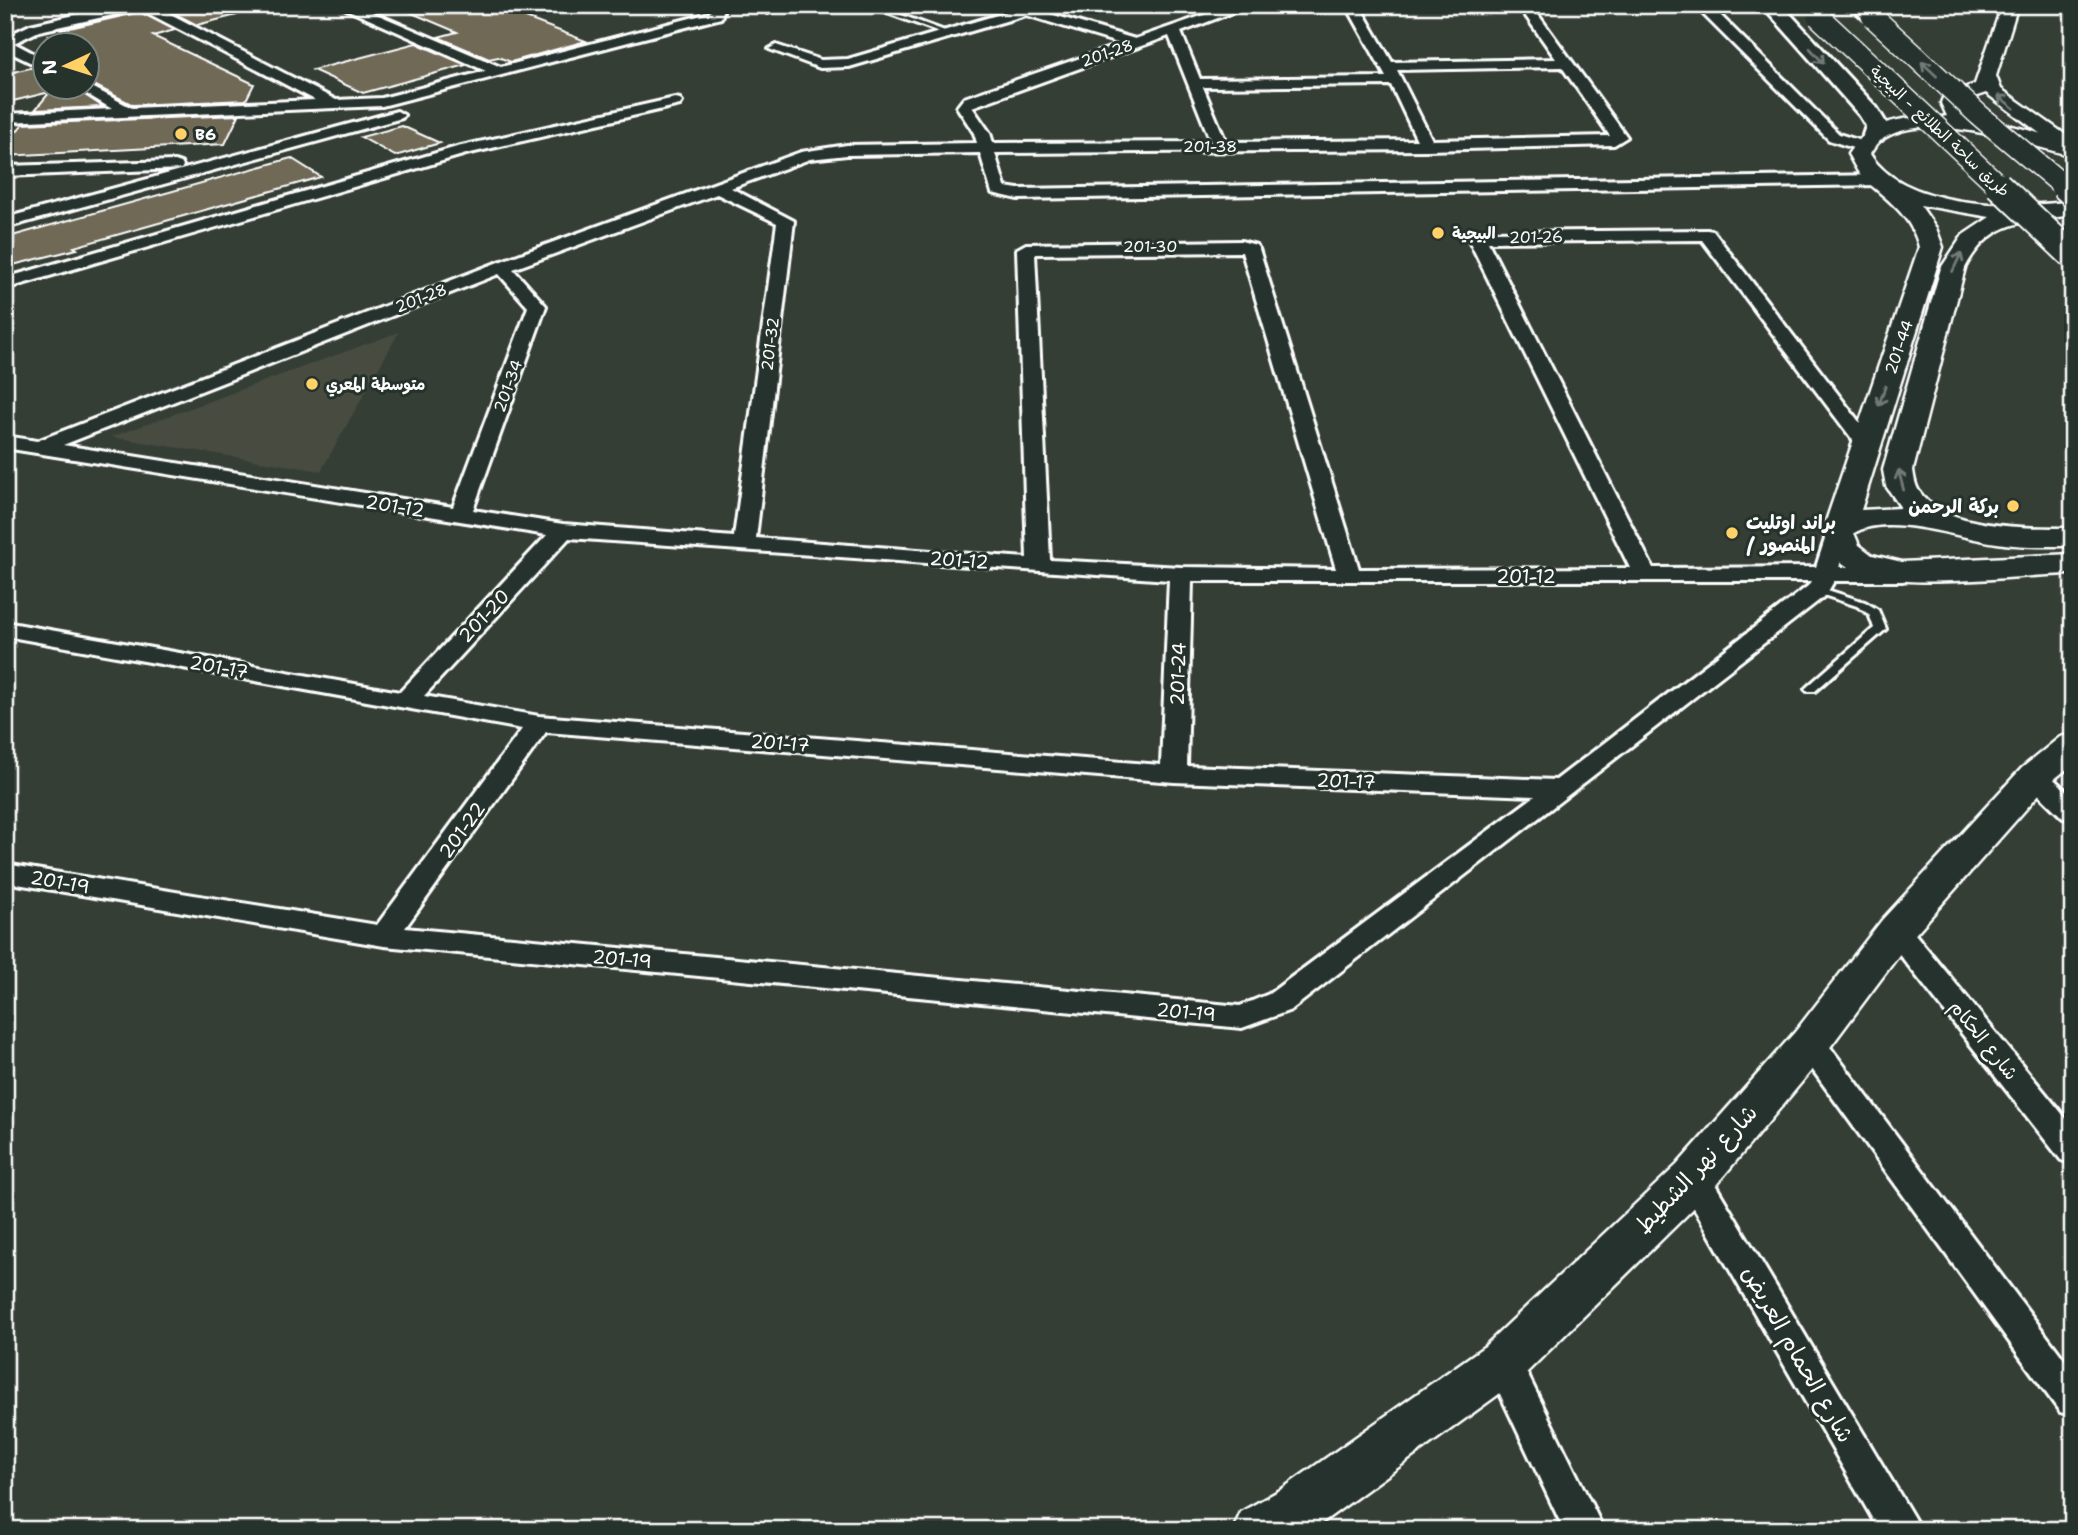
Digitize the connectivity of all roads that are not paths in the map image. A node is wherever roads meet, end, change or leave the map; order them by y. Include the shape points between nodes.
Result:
1 (141, 5) edge
2 (342, 5) edge
3 (719, 5) edge
4 (786, 5) edge
5 (868, 5) edge
6 (1005, 5) edge
7 (1046, 5) edge
8 (1246, 5) edge
9 (1352, 5) edge
10 (1524, 5) edge
11 (1697, 5) edge
12 (1771, 5) edge
13 (2010, 5) edge
14 (768, 11) dead end
15 (1028, 11) junction
16 (1838, 11) edge
17 (1173, 30) junction
18 (950, 34) junction
19 (5, 43) edge
20 (1134, 43) junction
21 (776, 49) dead end
22 (32, 58) edge
23 (1563, 63) junction
24 (1387, 66) junction
25 (501, 72) junction
26 (1987, 77) junction
27 (1396, 81) junction
28 (1194, 83) junction
29 (102, 98) edge
30 (675, 102) dead end
31 (969, 102) joint
32 (333, 104) junction
33 (129, 113) junction
34 (397, 116) dead end
35 (5, 118) edge
36 (1939, 123) junction
37 (1868, 141) junction
38 (1427, 145) junction
39 (1220, 146) junction
40 (986, 148) junction
41 (2073, 149) edge
42 (807, 155) joint
43 (218, 164) junction
44 (5, 171) edge
45 (1882, 181) junction
46 (716, 187) junction
47 (2073, 194) edge
48 (2073, 208) edge
49 (2037, 213) junction
50 (5, 223) edge
51 (2073, 225) edge
52 (2073, 256) edge
53 (502, 267) junction
54 (5, 284) edge
55 (5, 442) edge
56 (1866, 444) junction
57 (38, 448) junction
58 (460, 516) junction
59 (1840, 530) junction
60 (562, 531) junction
61 (1997, 534) junction
62 (2073, 537) edge
63 (744, 545) junction
64 (2073, 564) edge
65 (1039, 566) junction
66 (1984, 568) junction
67 (1921, 573) junction
68 (1181, 574) junction
69 (1645, 575) junction
70 (1350, 576) junction
71 (1822, 583) junction
72 (2073, 591) edge
73 (5, 629) edge
74 (1811, 690) dead end
75 (406, 700) junction
76 (539, 724) junction
77 (2073, 745) edge
78 (1174, 774) junction
79 (2035, 776) junction
80 (1562, 789) junction
81 (2073, 813) edge
82 (5, 873) edge
83 (1896, 930) junction
84 (384, 936) junction
85 (1810, 1043) junction
86 (2073, 1151) edge
87 (1695, 1178) junction
88 (1503, 1362) junction
89 (2073, 1400) edge
90 (1305, 1518) edge
91 (1261, 1530) edge
92 (1584, 1530) edge
93 (1901, 1530) edge

1 - 19 street via 35,28
1 - 32 street
2 - 25 street
3 - 25 street via 716,15
4 - 14 lane
5 - 18 lane
6 - 15 street
7 - 15 street
8 - 17 street, 201-28
9 - 24 street
10 - 23 street
11 - 37 street via 1834,137
12 -> 37 main road via 1869,113 1877,126
13 - 26 street
15 - 18 street
15 - 20 street
47 -> 16 main road, bridge via 1979,115
16 - 51 main road, طريق ساحة الطلائع - البيجية
16 - 52 main road, طريق ساحة الطلائع - البيجية, bridge
17 - 20 street, 201-28
17 - 28 street
18 - 21 street via 831,65
19 - 22 street
20 - 31 street, 201-28
23 - 24 street
23 - 38 street, 201-38 via 1619,137
24 - 27 street
25 - 32 street via 383,102
26 - 36 street via 1978,92 1950,101 1956,121
41 -> 26 street via 2002,99
27 - 28 street
27 - 38 street
28 - 39 street
29 - 33 street
30 - 54 street via 462,150
31 - 40 street via 964,107
32 - 33 street
33 - 35 street
34 - 43 street
36 - 37 main road via 1901,126
36 - 41 main road via 2019,132
37 - 45 main road, 201-44 via 1859,154 1864,167
38 - 39 street, 201-38
39 - 40 street, 201-38
40 - 42 street, 201-38
40 - 45 street via 997,187 1012,194
42 - 46 street, 201-28
43 - 44 street
43 - 50 street
45 - 49 main road via 1953,205
45 -> 56 main road, 201-44 via 1909,206 1931,247
46 - 53 street, 201-28
46 - 63 street, 201-32 via 786,221
48 - 49 main road
61 -> 49 main road via 1963,528 1923,510 1905,494 1898,470 1958,257 1974,237 1994,223
53 - 57 street, 201-28
53 - 58 street, 201-34 via 537,306
55 - 57 street, 201-12
56 - 59 main road, 201-44
56 - 69 street, 201-26 via 1707,235 1478,240
57 - 58 street, 201-12
58 - 60 street, 201-12
59 - 61 main road via 1864,517 1880,516
59 - 67 main road, 201-12 via 1840,543 1863,561
59 - 71 street
60 - 63 street, 201-12
60 - 75 street, 201-20
61 - 62 main road
63 - 65 street, 201-12
64 - 66 main road, 201-12
65 - 68 street, 201-12
65 - 70 street, 201-30 via 1026,248 1241,246 1250,249
66 - 67 main road, 201-12
66 - 72 main road via 2038,575
67 - 71 street, 201-12
68 - 70 street, 201-12
68 - 78 street, 201-24
69 - 70 street, 201-12
69 - 71 street, 201-12
71 - 74 lane via 1874,612 1880,629
71 - 80 street
73 - 75 street, 201-17
75 - 76 street, 201-17
76 - 78 street, 201-17
76 - 84 street, 201-22
77 - 79 main road, شارع نهر الشطيط
78 - 80 street, 201-17
79 - 81 street
79 - 83 main road, شارع نهر الشطيط
80 - 84 street, 201-19 via 1280,1002 1241,1017
82 - 84 street, 201-19
83 - 85 main road, شارع نهر الشطيط
83 - 86 street, شارع الحكام
85 - 87 main road, شارع نهر الشطيط
85 - 89 street
87 - 88 main road, شارع نهر الشطيط
87 - 93 street, شارع الحمام العريض
88 - 90 main road, شارع نهر الشطيط
88 - 92 street
90 - 91 main road, شارع نهر الشطيط

